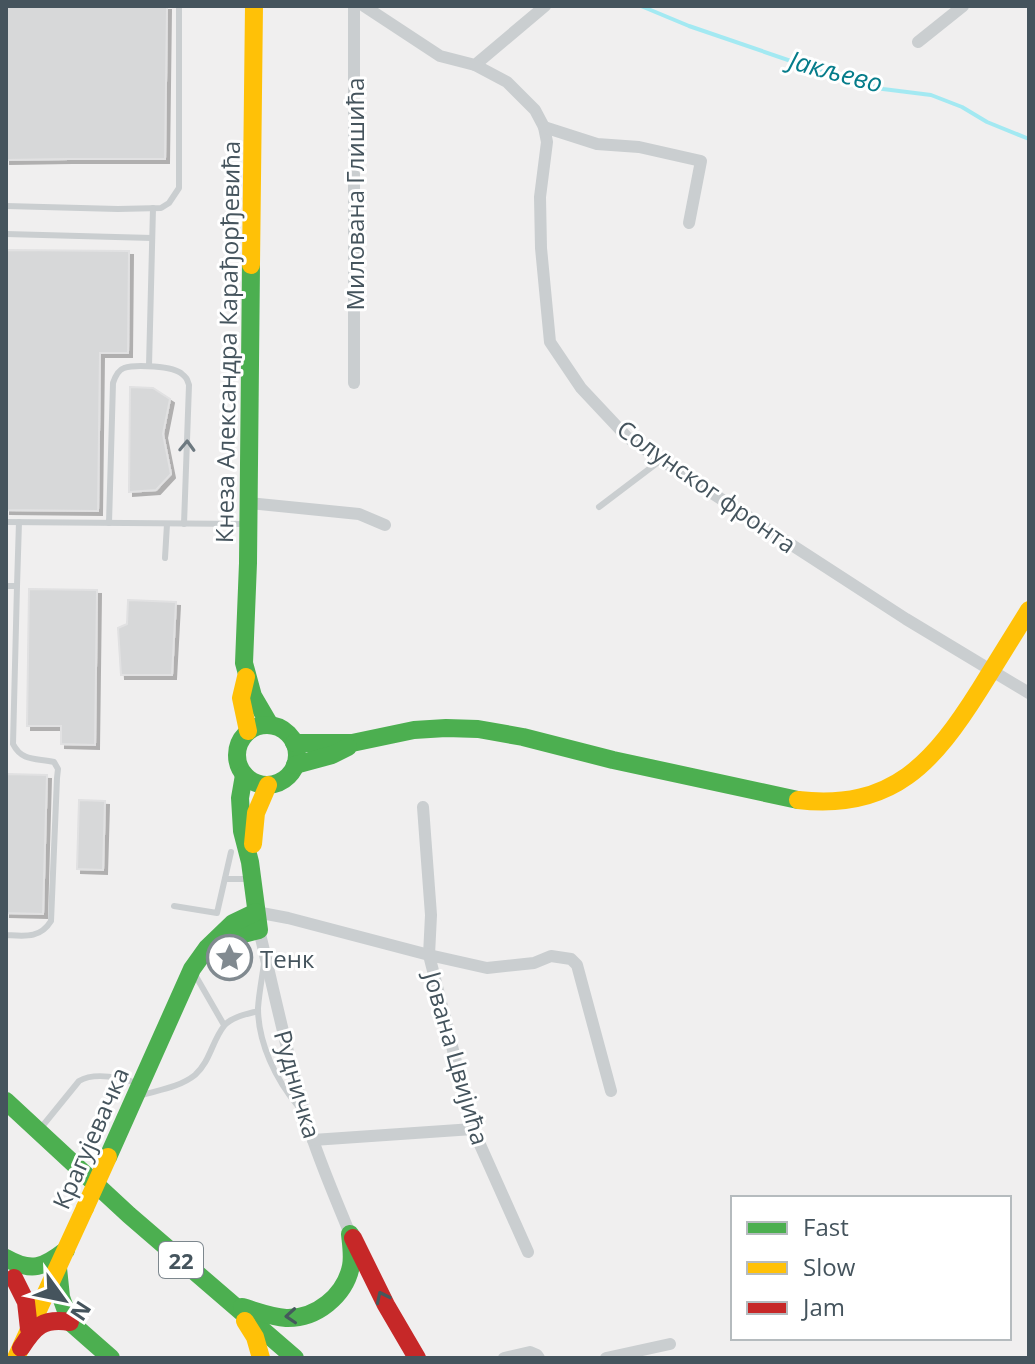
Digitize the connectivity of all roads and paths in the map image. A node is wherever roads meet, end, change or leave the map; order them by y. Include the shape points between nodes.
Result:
1 (179, 6) edge
2 (254, 6) edge
3 (354, 6) edge
4 (364, 6) edge
5 (545, 6) edge
6 (963, 6) edge
7 (918, 42) dead end
8 (475, 65) junction
9 (544, 127) junction
10 (6, 206) edge
11 (153, 208) junction
12 (689, 223) dead end
13 (6, 234) edge
14 (152, 238) junction
15 (149, 366) junction
16 (354, 383) dead end
17 (661, 460) junction
18 (249, 503) junction
19 (599, 507) dead end
20 (6, 522) edge
21 (19, 522) junction
22 (109, 523) junction
23 (167, 524) junction
24 (184, 524) junction
25 (248, 524) junction
26 (385, 525) dead end
27 (165, 558) dead end
28 (6, 586) edge
29 (17, 586) junction
30 (1029, 610) edge
31 (991, 671) junction
32 (246, 677) junction
33 (1029, 693) edge
34 (270, 725) junction
35 (248, 731) junction
36 (294, 743) junction
37 (352, 743) junction
38 (295, 765) junction
39 (244, 775) junction
40 (268, 785) junction
41 (423, 807) dead end
42 (231, 852) dead end
43 (251, 870) junction
44 (225, 879) junction
45 (174, 906) dead end
46 (258, 921) junction
47 (6, 935) edge
48 (429, 955) junction
49 (265, 956) junction
50 (192, 969) junction
51 (258, 1011) junction
52 (224, 1025) junction
53 (137, 1090) junction
54 (611, 1091) dead end
55 (9, 1107) edge
56 (306, 1115) junction
57 (473, 1129) junction
58 (37, 1131) junction
59 (313, 1140) junction
60 (350, 1234) junction
61 (66, 1250) junction
62 (528, 1252) dead end
63 (6, 1258) edge
64 (58, 1268) junction
65 (10, 1274) edge
66 (46, 1292) junction
67 (233, 1304) junction
68 (70, 1322) junction
69 (29, 1329) junction
70 (670, 1344) dead end
71 (19, 1353) edge
72 (111, 1358) edge
73 (261, 1358) edge
74 (295, 1358) edge
75 (417, 1358) edge
76 (504, 1358) edge
77 (539, 1358) edge
78 (606, 1358) edge

1 - 11 lane via 179,188 169,203
2 - 18 main road, Кнеза Александра Карађорђевића
3 - 16 street, Милована Глишића
4 - 8 street via 440,56
5 - 8 street
6 - 7 street
8 - 9 street via 507,82
9 - 12 street via 597,144 701,161
9 - 17 street, Солунског фронта via 541,236 550,342 581,388 627,437
10 - 11 lane
11 - 14 lane
13 - 14 lane
14 - 15 lane
15 - 22 lane via 125,367 113,383
24 -> 15 lane via 189,385 180,371
17 - 19 lane
17 - 31 street, Солунског фронта
18 - 25 main road, Кнеза Александра Карађорђевића
18 - 26 street via 359,514
20 - 21 lane
21 - 22 lane
21 - 29 lane
22 - 23 lane
23 - 24 lane
23 - 27 lane
24 - 25 lane
25 - 32 main road, Кнеза Александра Карађорђевића
28 - 29 lane
29 - 47 lane via 13,744 25,758 54,762 58,769 51,921 37,935
30 - 31 main road
31 - 33 street, Солунског фронта
31 - 37 main road via 946,741 913,772 875,793 833,802 787,798 473,728 415,729
32 - 34 main road, Кнеза Александра Карађорђевића
32 - 35 main road, Кнеза Александра Карађорђевића via 241,698
34 - 35 main road
34 - 36 main road via 285,731
35 - 39 main road via 237,748
36 - 37 main road
36 - 38 main road
37 - 38 main road
38 - 40 main road via 284,779
39 - 40 main road
39 - 43 main road via 240,817
40 - 43 main road via 254,817
41 - 48 street, Јована Цвијића
42 - 44 lane
43 - 44 lane
43 - 46 main road
44 - 45 lane via 217,913
46 - 48 street via 313,924
46 - 49 street, Рудничка
46 - 50 main road, Крагујевачка via 214,941
48 - 54 street via 487,968 551,956 571,959 577,965
48 - 57 street, Јована Цвијића
49 - 51 lane
49 - 56 street, Рудничка
50 - 52 lane
50 - 53 main road, Крагујевачка
51 - 52 lane
51 - 56 lane via 271,1062
52 - 53 lane via 192,1078
53 - 58 lane via 95,1075 86,1077
53 - 61 main road, Крагујевачка, bridge
55 - 58 main road, 22
56 - 59 street, Рудничка
57 - 59 street
57 - 62 street, Јована Цвијића
58 - 67 main road, 22
59 - 60 street, Рудничка
60 -> 67 main road via 345,1282 318,1310 285,1318
75 -> 60 main road
61 - 63 main road via 33,1269
61 - 64 main road, Крагујевачка
64 - 66 main road, Крагујевачка
64 - 68 main road
65 - 66 main road
65 - 69 main road via 26,1302
66 - 69 main road, Крагујевачка
67 - 73 main road via 255,1337
67 - 74 main road, 22
68 - 71 main road via 48,1320 38,1325
68 - 72 main road
69 - 71 main road, Крагујевачка
70 - 78 street
76 - 77 street via 530,1352

